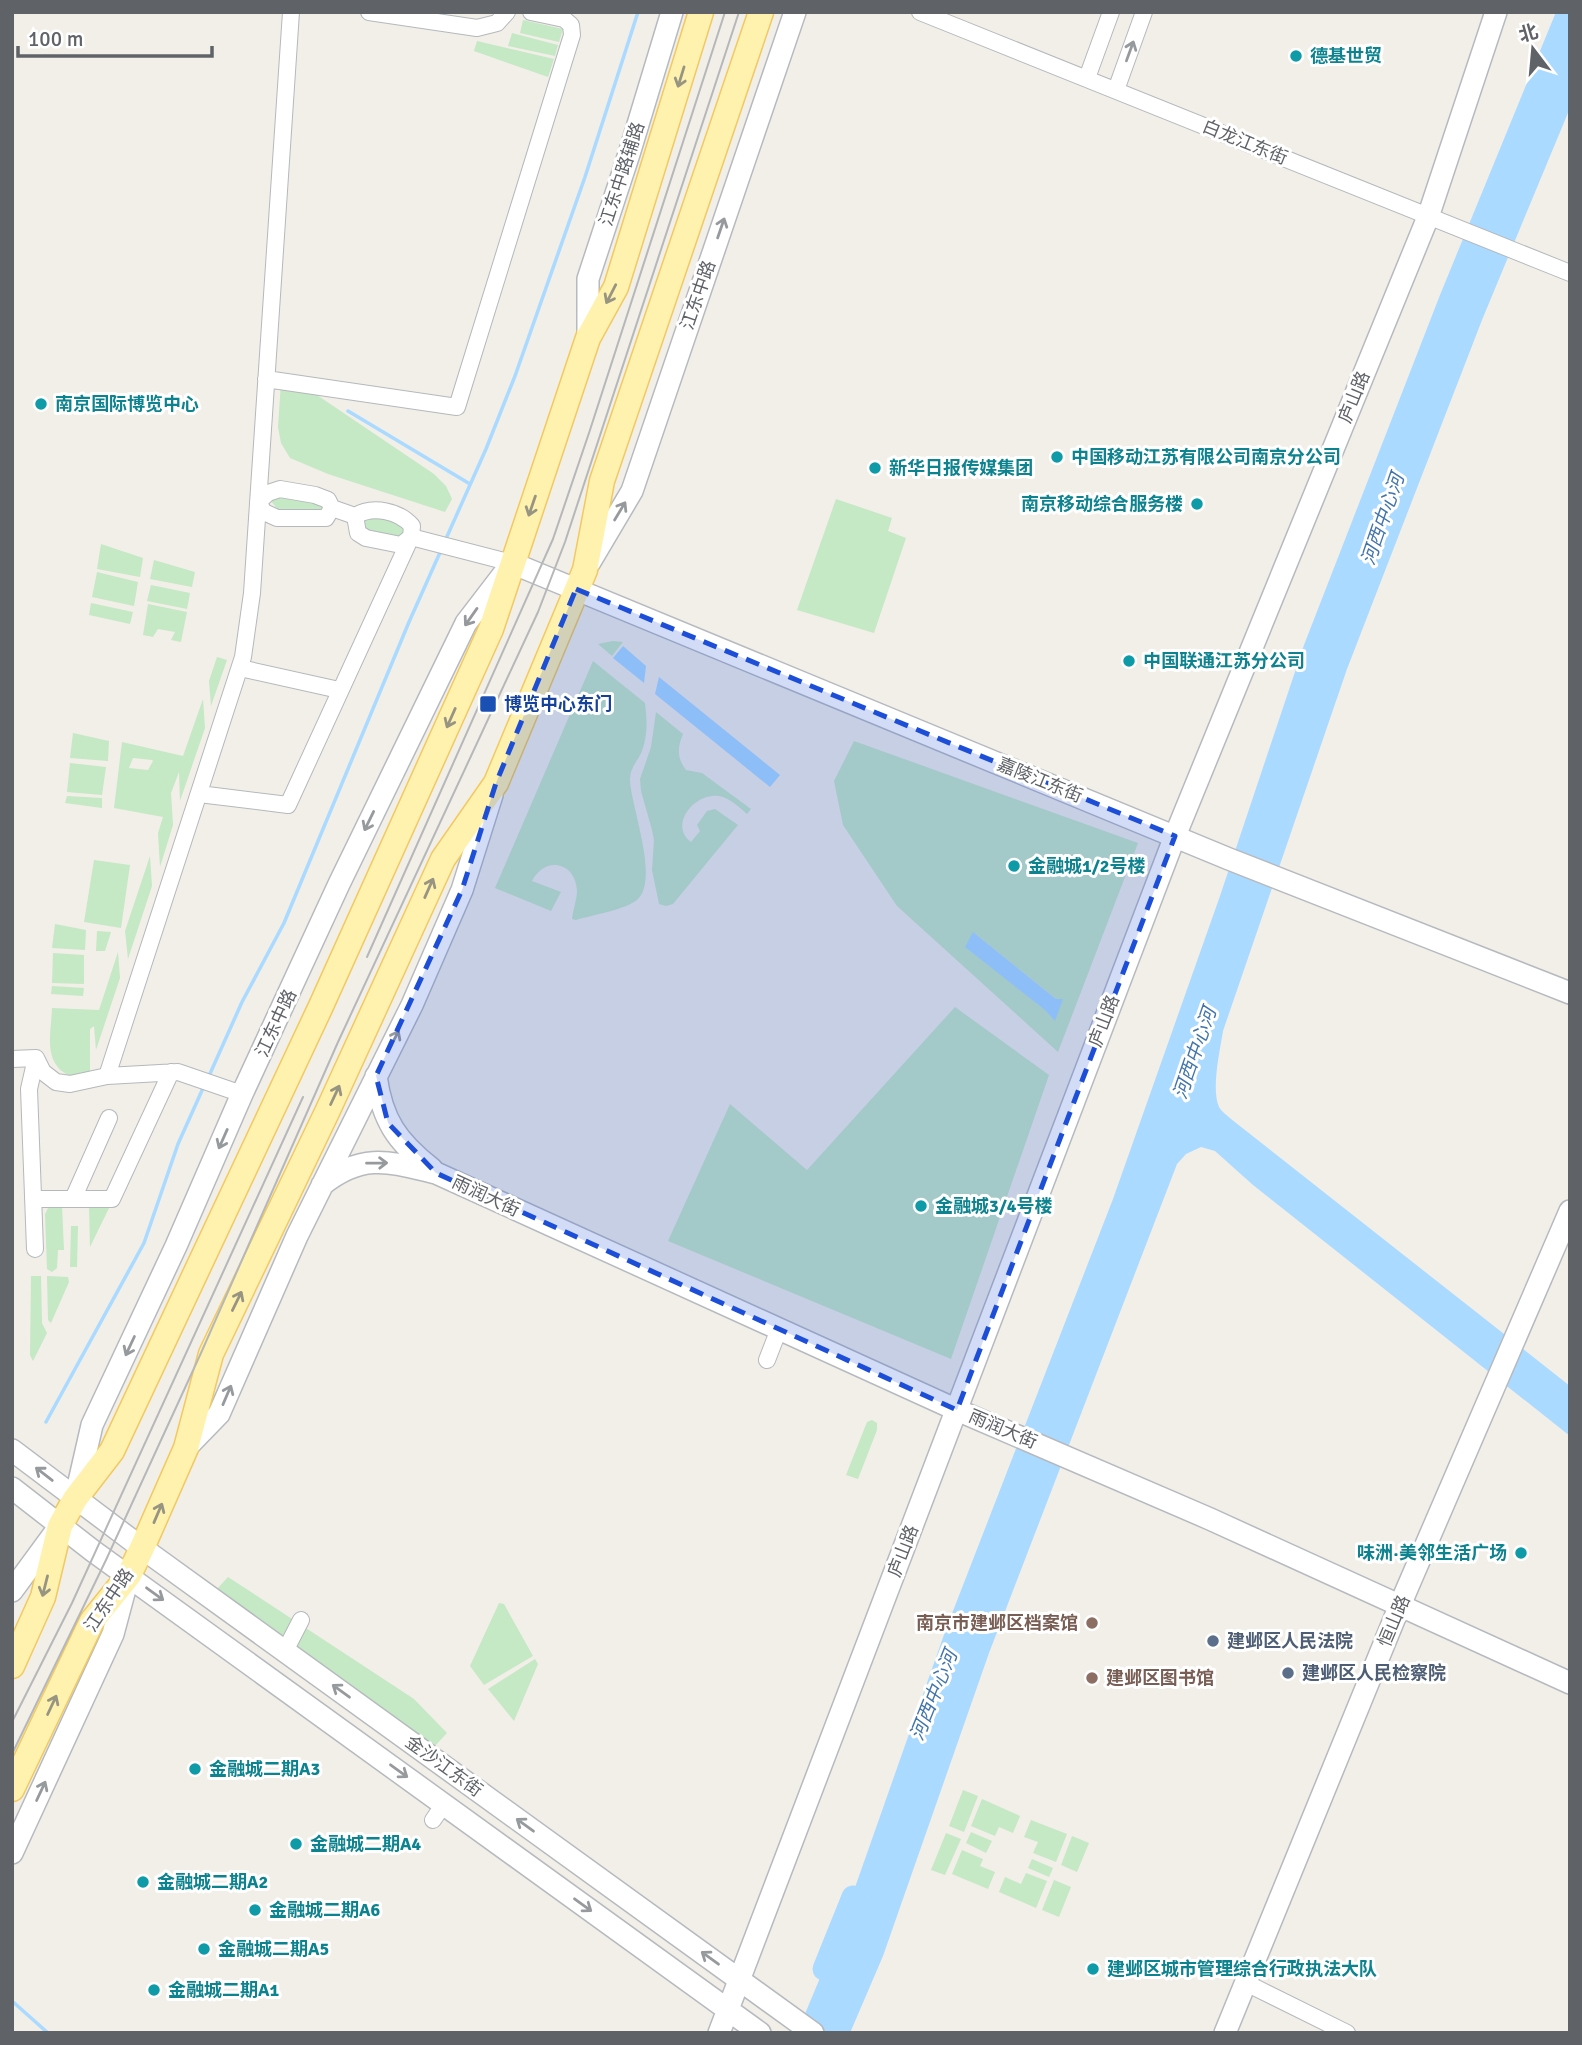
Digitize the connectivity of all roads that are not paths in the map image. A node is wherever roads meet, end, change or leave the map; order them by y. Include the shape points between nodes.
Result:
1 (290, 12) edge
2 (369, 12) edge
3 (484, 12) edge
4 (507, 12) edge
5 (531, 12) edge
6 (672, 12) edge
7 (701, 12) edge
8 (761, 12) edge
9 (794, 12) edge
10 (920, 12) edge
11 (1111, 12) edge
12 (1144, 12) edge
13 (1496, 12) edge
14 (477, 28) junction
15 (1087, 78) junction
16 (1116, 90) junction
17 (1428, 217) junction
18 (1570, 273) edge
19 (587, 338) junction
20 (267, 379) junction
21 (258, 502) junction
22 (332, 508) junction
23 (355, 516) junction
24 (411, 537) junction
25 (512, 563) junction
26 (581, 580) junction
27 (240, 668) junction
28 (339, 690) junction
29 (496, 783) junction
30 (199, 794) junction
31 (1175, 836) junction
32 (1570, 993) edge
33 (36, 1058) junction
34 (12, 1059) edge
35 (171, 1072) junction
36 (107, 1076) junction
37 (376, 1076) junction
38 (242, 1094) junction
39 (109, 1118) dead end
40 (436, 1173) junction
41 (322, 1185) junction
42 (33, 1199) junction
43 (73, 1199) junction
44 (1570, 1211) edge
45 (35, 1250) dead end
46 (779, 1329) junction
47 (767, 1360) dead end
48 (957, 1410) junction
49 (186, 1448) junction
50 (12, 1450) edge
51 (12, 1488) edge
52 (75, 1499) junction
53 (60, 1526) junction
54 (142, 1548) junction
55 (129, 1575) junction
56 (12, 1591) edge
57 (1400, 1605) junction
58 (301, 1620) dead end
59 (285, 1651) junction
60 (12, 1666) edge
61 (1570, 1683) edge
62 (12, 1789) edge
63 (12, 1853) edge
64 (740, 1979) junction
65 (1246, 1983) junction
66 (728, 2010) junction
67 (719, 2033) edge
68 (760, 2033) edge
69 (813, 2033) edge
70 (1225, 2033) edge
71 (1347, 2033) edge

1 - 20 street
2 - 14 street
3 - 14 street
4 - 14 street via 497,23
5 - 20 street via 564,19 571,25 572,35 457,407
6 - 19 street, 江东中路辅路 via 588,279
7 -> 19 main road, 江东中路 via 616,287
8 - 26 main road, 江东中路 via 602,481
26 -> 9 street, 江东中路 via 632,491
10 - 15 street, 白龙江东街
11 - 15 street
16 -> 12 street
13 - 17 street, 庐山路
15 - 16 street, 白龙江东街
16 - 17 street, 白龙江东街
17 - 18 street, 白龙江东街
17 - 31 street, 庐山路
19 -> 25 main road, 江东中路
20 - 21 street
21 - 22 street via 280,489 328,500
21 - 22 street via 264,512 277,518 326,518
21 - 27 street via 252,593
22 - 23 street
23 - 24 street via 374,509 404,517 412,526
23 - 24 street via 358,533 366,538 401,545
24 - 25 street
24 - 28 street
25 - 26 street, 嘉陵江东街
25 -> 38 street, 江东中路 via 466,623
25 -> 52 main road, 江东中路 via 491,629 321,1006 112,1451
26 - 29 main road, 江东中路
26 - 31 street, 嘉陵江东街
27 - 28 street
27 - 30 street
28 - 30 street via 288,805
37 -> 29 street, 江东中路 via 462,890
49 -> 29 main road, 江东中路 via 211,1353 443,859
30 - 36 street
31 - 32 street, 嘉陵江东街
31 - 48 street, 庐山路
33 - 34 street
33 - 36 street via 55,1082 71,1084
33 - 42 street via 29,1089
35 - 36 street
35 - 38 street
35 - 43 street via 112,1199
37 - 40 street via 388,1123 412,1154
37 - 41 street, 江东中路
38 -> 52 street, 江东中路 via 92,1425
39 - 43 street
41 -> 40 street via 339,1171 374,1161
40 - 46 street, 雨润大街
49 -> 41 street, 江东中路 via 219,1413
42 - 43 street
42 - 45 street
44 - 57 street, 恒山路
46 - 47 street
46 - 48 street, 雨润大街
48 - 57 street, 雨润大街
48 - 64 street, 庐山路
54 -> 49 main road, 江东中路
52 -> 50 street, 金沙江东街
51 - 53 street, 金沙江东街
52 - 53 main road, 江东中路
52 - 54 street, 金沙江东街
53 - 55 street, 金沙江东街
53 - 56 street, 江东中路
53 -> 60 main road, 江东中路 via 43,1597
54 - 55 main road, 江东中路
54 - 59 street, 金沙江东街
62 -> 55 main road, 江东中路 via 92,1621
63 -> 55 street via 113,1634
55 -> 66 street, 金沙江东街 via 439,1812
57 - 61 street, 雨润大街
57 - 65 street, 恒山路
58 - 59 street
64 -> 59 street, 金沙江东街
64 - 66 street, 庐山路
64 - 69 street, 金沙江东街
65 - 70 street, 恒山路
65 - 71 street
66 - 67 street, 庐山路
66 - 68 street, 金沙江东街

